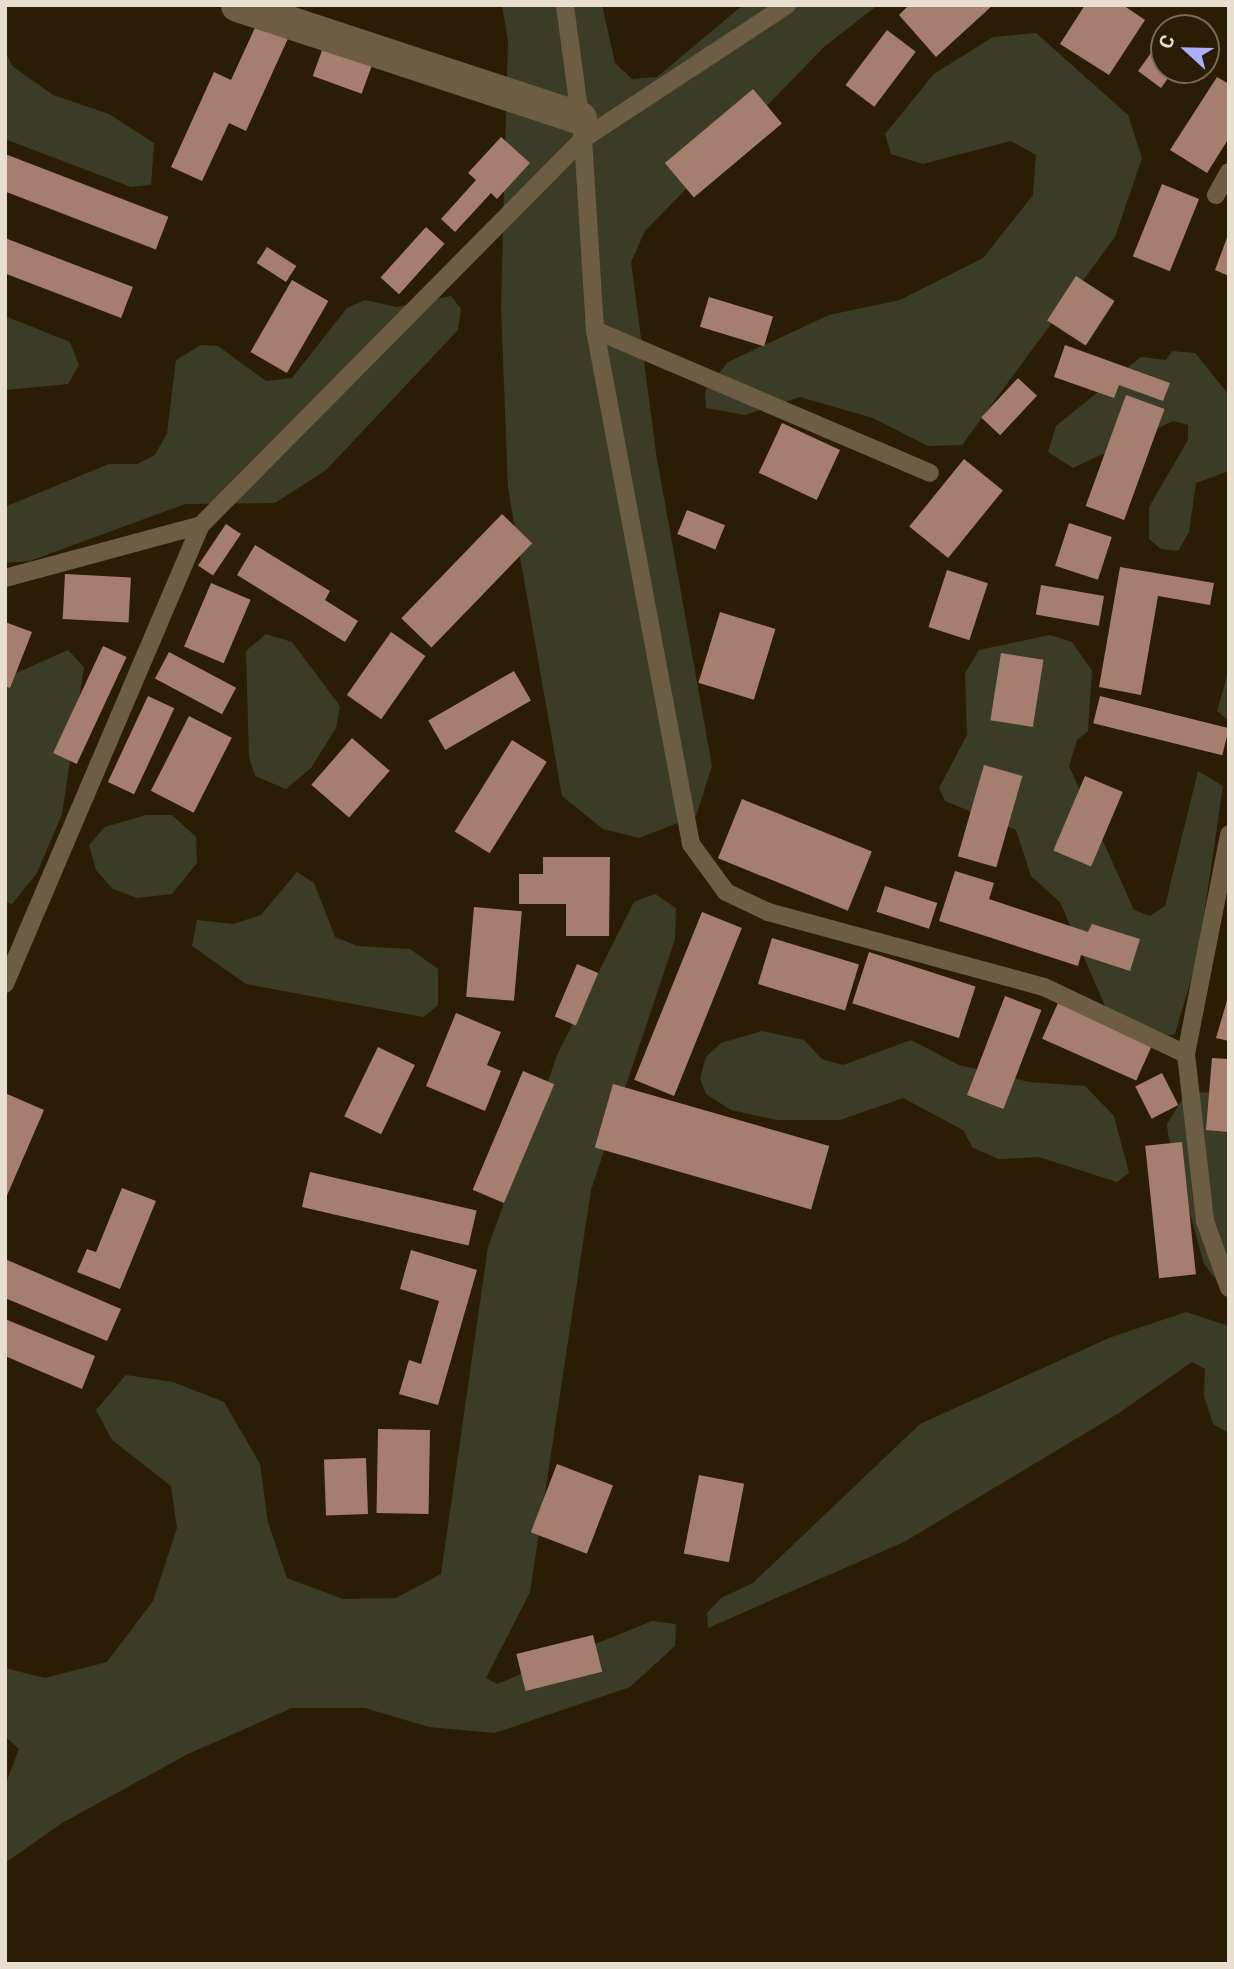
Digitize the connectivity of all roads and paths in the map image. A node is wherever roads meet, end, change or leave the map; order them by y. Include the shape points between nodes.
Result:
1 (237, 5) edge
2 (565, 5) edge
3 (787, 5) edge
4 (582, 129) junction
5 (1229, 172) edge
6 (1216, 195) dead end
7 (595, 331) junction
8 (930, 472) dead end
9 (201, 525) junction
10 (5, 578) edge
11 (1229, 834) edge
12 (5, 984) edge
13 (1186, 1054) junction
14 (1229, 1288) edge

1 - 4 street
2 - 4 lane
3 - 4 lane
4 - 7 lane
4 - 9 lane
5 - 6 lane
7 - 8 lane
7 - 13 lane via 691,844 709,875 726,892 768,912 1044,987
9 - 10 lane
9 - 12 lane
11 - 13 lane
13 - 14 lane via 1205,1221

